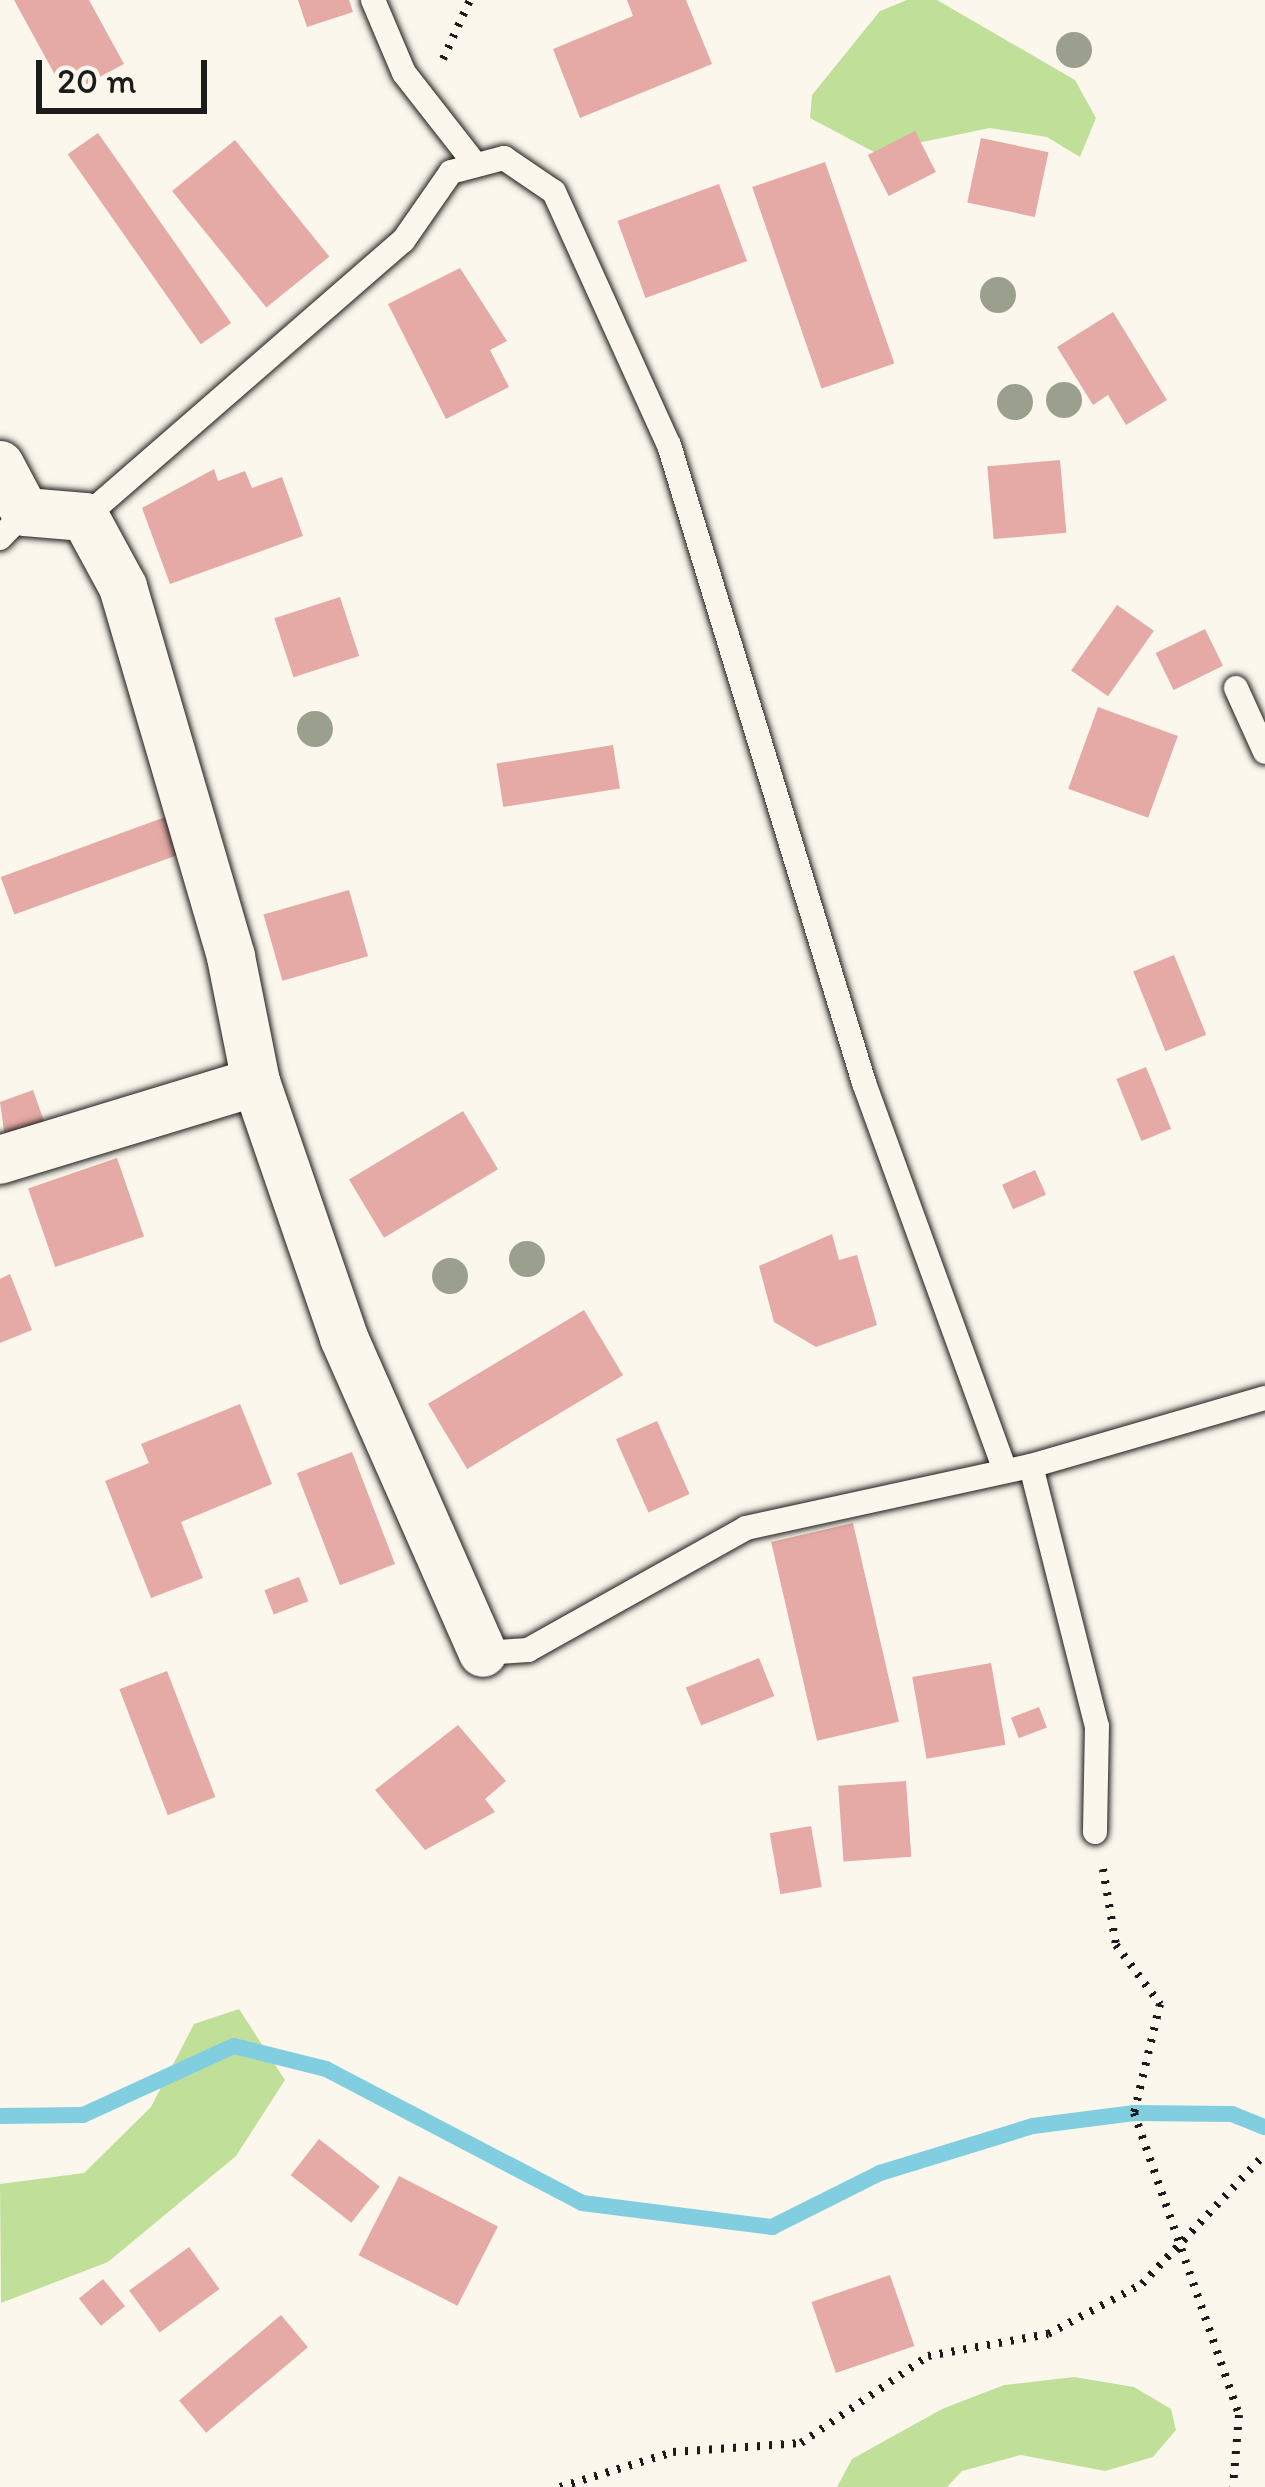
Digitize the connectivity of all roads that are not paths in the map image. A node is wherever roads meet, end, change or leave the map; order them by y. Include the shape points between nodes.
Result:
1 (373, 0) edge
2 (475, 164) junction
3 (0, 465) edge
4 (85, 517) junction
5 (12, 525) edge
6 (1235, 688) dead end
7 (1265, 752) edge
8 (256, 1082) junction
9 (0, 1160) edge
10 (1265, 1398) edge
11 (1031, 1466) junction
12 (1004, 1467) junction
13 (483, 1653) joint
14 (1095, 1832) road end

1 - 2 lane via 423,96
2 - 4 lane via 452,172 351,290
2 - 12 lane via 504,158 554,192 669,445 864,1083
3 - 5 street
4 - 5 street
4 - 8 street via 123,587 231,957
6 - 7 lane
8 - 9 street
8 - 13 street via 344,1338
10 - 11 lane
11 - 12 lane
11 - 14 lane via 1097,1726
12 - 13 lane via 746,1528 528,1650

